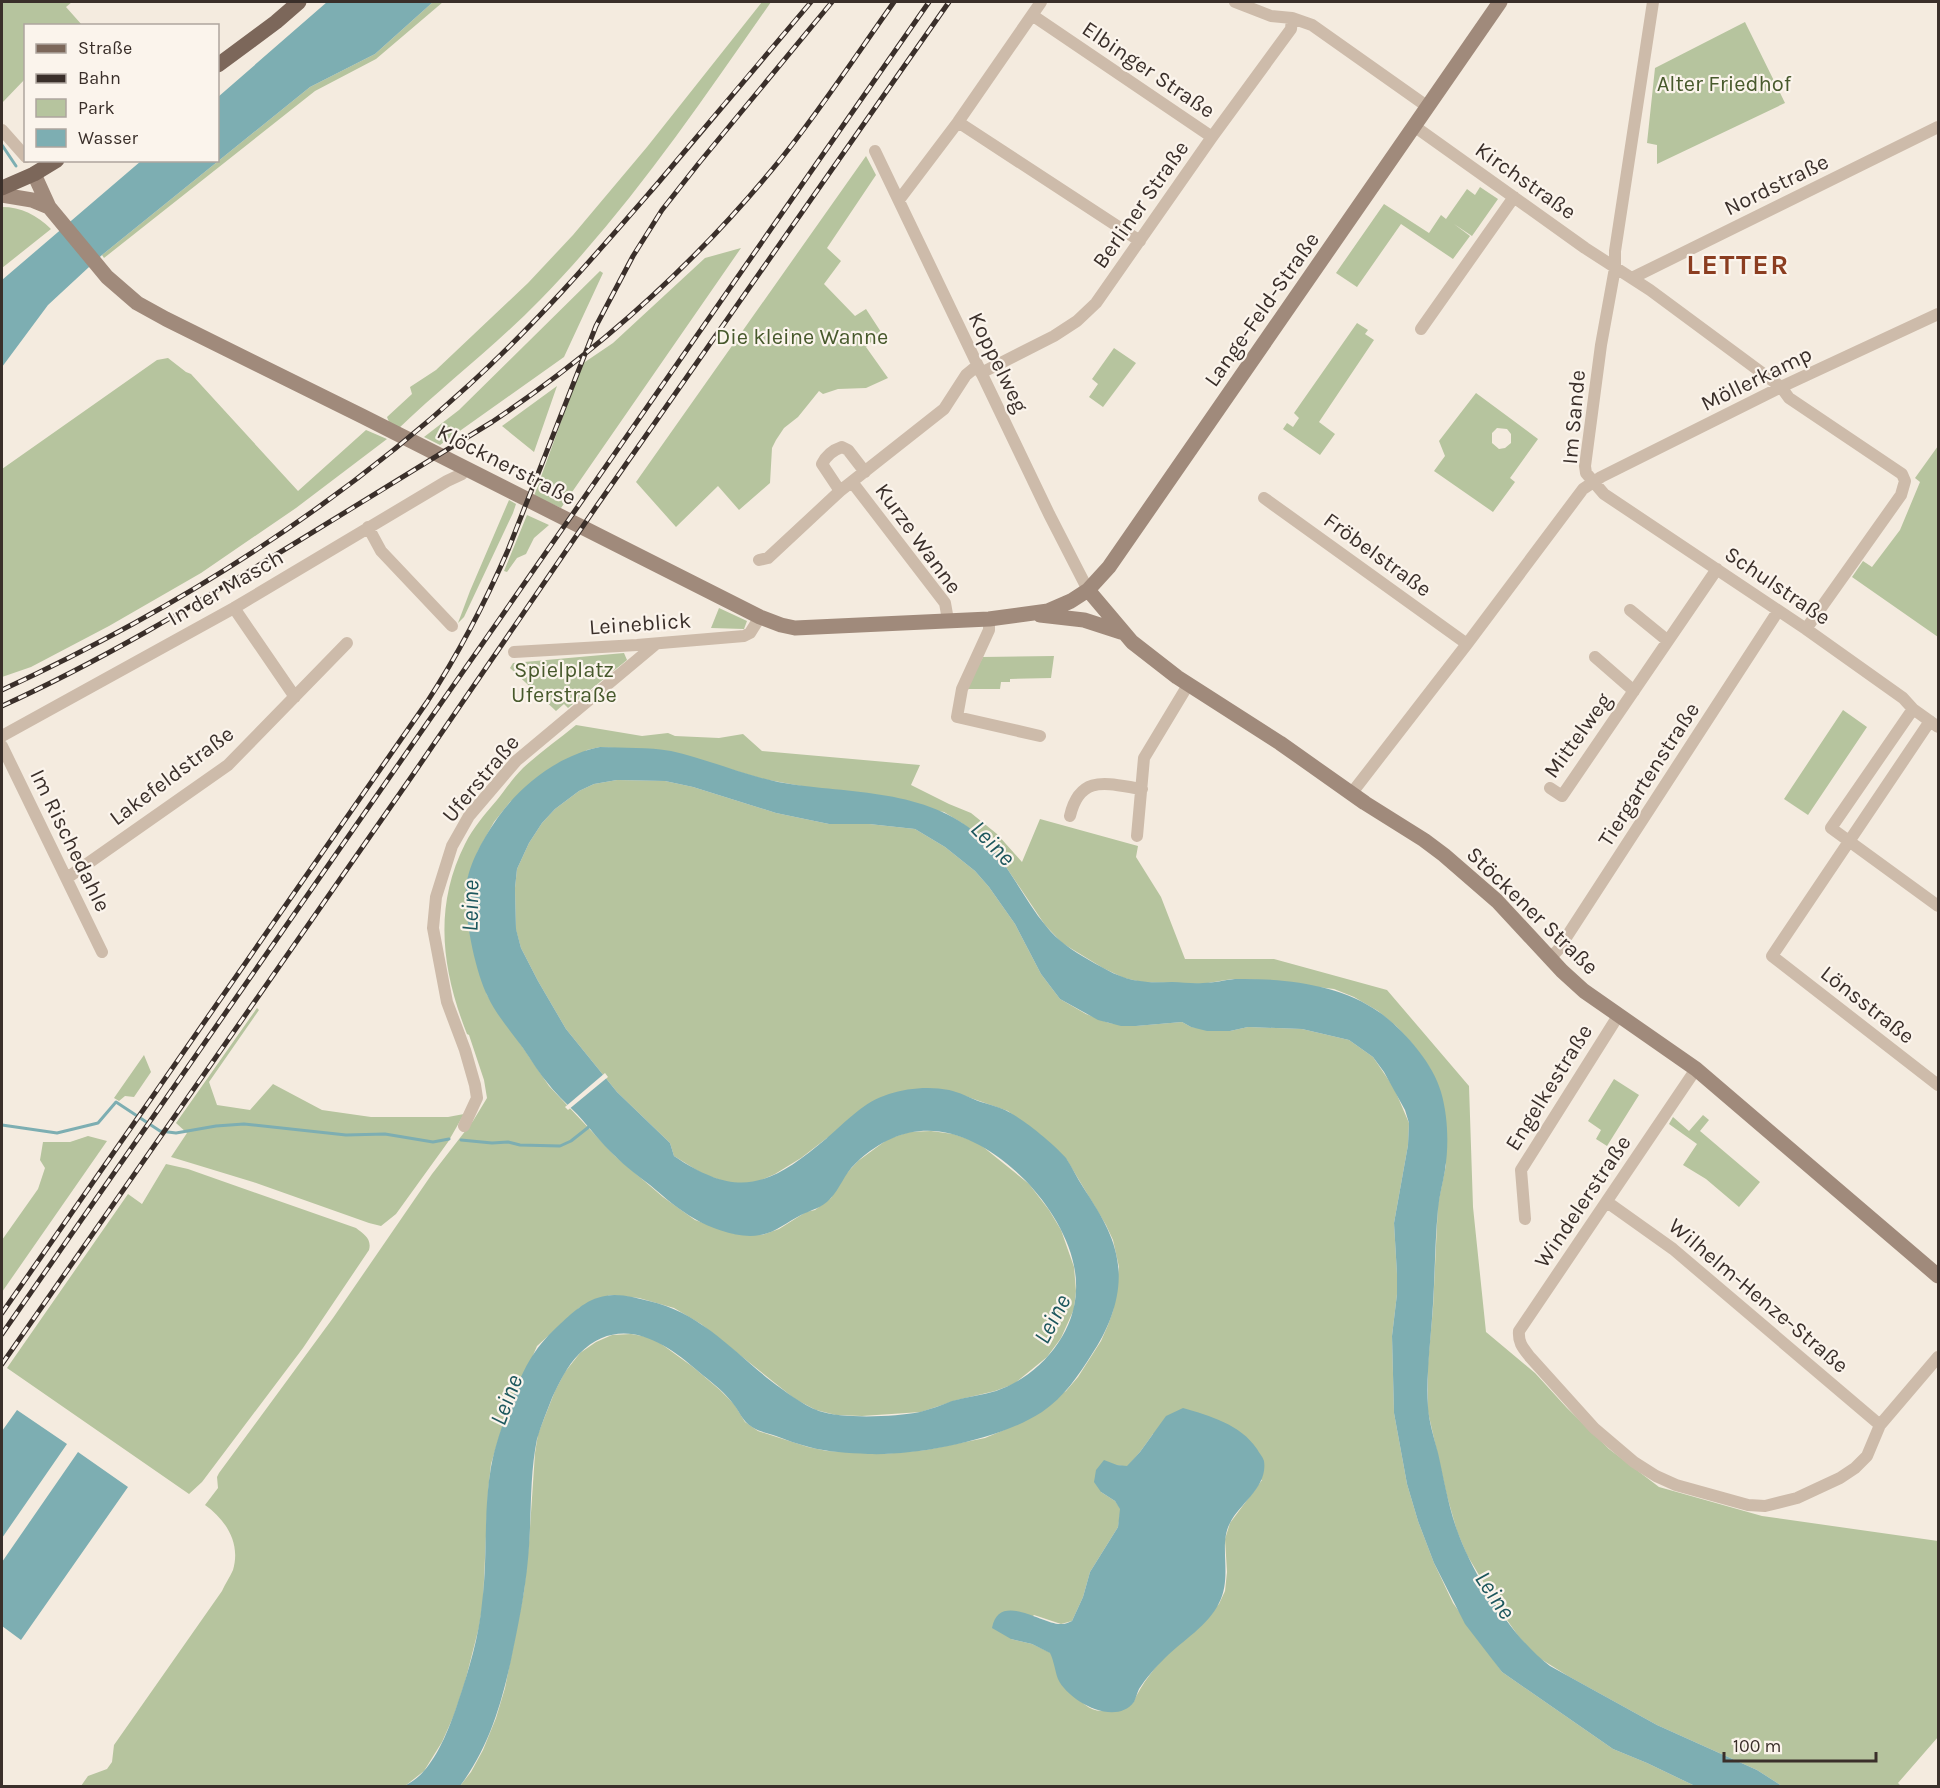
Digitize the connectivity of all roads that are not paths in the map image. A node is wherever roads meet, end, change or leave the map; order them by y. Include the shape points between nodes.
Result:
1 (298, 2) edge
2 (1041, 2) edge
3 (1235, 2) edge
4 (1500, 2) edge
5 (1653, 2) edge
6 (1032, 15) junction
7 (1292, 18) junction
8 (219, 64) edge
9 (1428, 107) junction
10 (957, 122) junction
11 (1414, 126) junction
12 (1938, 127) edge
13 (2, 130) edge
14 (1212, 137) junction
15 (875, 151) dead end
16 (24, 158) edge
17 (29, 164) edge
18 (2, 189) edge
19 (2, 195) edge
20 (1514, 197) junction
21 (899, 200) junction
22 (54, 213) junction
23 (1140, 241) junction
24 (1615, 268) junction
25 (1632, 278) junction
26 (1938, 314) edge
27 (1421, 329) dead end
28 (979, 370) junction
29 (1781, 387) junction
30 (466, 468) junction
31 (865, 472) junction
32 (852, 482) junction
33 (1592, 482) junction
34 (840, 491) junction
35 (1264, 498) dead end
36 (368, 527) junction
37 (759, 560) dead end
38 (1717, 569) junction
39 (1088, 590) junction
40 (234, 608) junction
41 (1630, 610) dead end
42 (1779, 611) junction
43 (1034, 614) junction
44 (760, 617) junction
45 (989, 619) junction
46 (948, 620) junction
47 (452, 626) dead end
48 (1806, 629) junction
49 (1124, 634) junction
50 (1668, 640) junction
51 (347, 643) dead end
52 (656, 644) junction
53 (1467, 644) junction
54 (514, 652) dead end
55 (1595, 657) dead end
56 (1188, 685) junction
57 (1634, 691) junction
58 (295, 698) junction
59 (1913, 709) junction
60 (1934, 724) edge
61 (2, 736) edge
62 (1040, 736) dead end
63 (2, 746) edge
64 (1550, 788) dead end
65 (1142, 789) junction
66 (1352, 794) junction
67 (1070, 816) dead end
68 (1137, 836) dead end
69 (1849, 840) junction
70 (67, 878) junction
71 (1938, 906) edge
72 (102, 952) dead end
73 (1550, 958) junction
74 (1618, 1016) junction
75 (1696, 1070) junction
76 (1938, 1085) edge
77 (464, 1126) dead end
78 (1607, 1202) junction
79 (1525, 1219) dead end
80 (1938, 1276) edge
81 (1938, 1357) edge
82 (1880, 1425) junction

1 - 8 main road
2 - 6 street
3 - 7 street via 1271,16
4 - 9 main road, Lange-Feld-Straße
5 - 24 street, Im Sande
6 - 10 street
6 - 14 street, Elbinger Straße
7 - 9 street via 1312,25
7 - 14 street, Berliner Straße via 1291,29
9 - 11 main road, Lange-Feld-Straße
10 - 21 street
10 - 23 street
11 - 20 street, Kirchstraße
11 - 39 main road, Lange-Feld-Straße via 1167,485
12 - 25 street, Nordstraße
13 - 16 street
14 - 23 street, Berliner Straße
15 - 21 street, Koppelweg
17 - 18 main road
17 - 22 main road, Klöcknerstraße
19 - 22 main road via 32,200
20 - 24 street, Kirchstraße
20 - 27 street
21 - 28 street, Koppelweg
22 - 30 main road, Klöcknerstraße via 102,270 137,303
23 - 28 street, Berliner Straße via 1096,303 1077,321 1054,336
24 - 25 street, Kirchstraße
24 - 33 street, Im Sande via 1585,466
25 - 29 street, Kirchstraße
26 - 29 street, Möllerkamp
28 - 31 street via 966,375 944,409
28 - 39 street, Koppelweg
29 - 33 street, Möllerkamp
29 - 48 street, Kirchstraße via 1789,398 1893,467 1905,481 1901,495
30 - 36 street, In der Masch via 462,474
30 - 44 main road, Klöcknerstraße
31 - 32 street
31 - 34 street via 842,447 825,457 824,469
32 - 34 street
32 - 46 street, Kurze Wanne via 945,603
33 - 38 street, Schulstraße
33 - 53 street, Im Sande via 1578,495
34 - 37 street via 768,558
35 - 53 street, Fröbelstraße
36 - 40 street, In der Masch
36 - 47 street via 381,551
38 - 42 street, Schulstraße
38 - 50 street, Mittelweg
39 - 43 main road, Lange-Feld-Straße via 1058,607
39 - 49 main road, Stöckener Straße
40 - 58 street
40 - 61 street, In der Masch
41 - 50 street
42 - 48 street, Schulstraße
42 - 73 street, Tiergartenstraße
43 - 45 main road, Klöcknerstraße
43 - 49 main road via 1084,620
44 - 46 main road, Klöcknerstraße via 795,628
44 - 52 street, Leineblick via 744,636
45 - 46 main road, Klöcknerstraße
45 - 62 street via 989,630 962,689 957,717
48 - 59 street, Schulstraße
49 - 56 main road, Stöckener Straße
50 - 57 street, Mittelweg
51 - 58 street, Lakefeldstraße
52 - 54 street, Leineblick
52 - 77 street, Uferstraße via 516,760 469,816 452,846 436,897 433,928 447,1002 475,1085 477,1098
53 - 66 street, Im Sande
55 - 57 street, Mittelweg
56 - 65 street via 1144,758
56 - 66 main road, Stöckener Straße
57 - 64 street, Mittelweg via 1562,796
58 - 70 street, Lakefeldstraße via 228,765
59 - 60 street, Schulstraße
59 - 69 street via 1831,828
60 - 69 street
63 - 70 street, Im Rischedahle
65 - 67 street via 1095,784 1074,800
65 - 68 street
66 - 73 main road, Stöckener Straße via 1424,840 1480,886
69 - 71 street
69 - 76 street, Lönsstraße via 1772,956
70 - 72 street, Im Rischedahle
73 - 74 main road, Stöckener Straße via 1584,991
74 - 75 main road, Stöckener Straße
74 - 79 street, Engelkestraße via 1521,1170
75 - 78 street, Windelerstraße
75 - 80 main road, Stöckener Straße
78 - 82 street, Wilhelm-Henze-Straße via 1673,1249
78 - 82 street, Windelerstraße via 1519,1331 1518,1339 1594,1428 1634,1462 1676,1485 1765,1506 1797,1498 1855,1468 1867,1456
81 - 82 street

